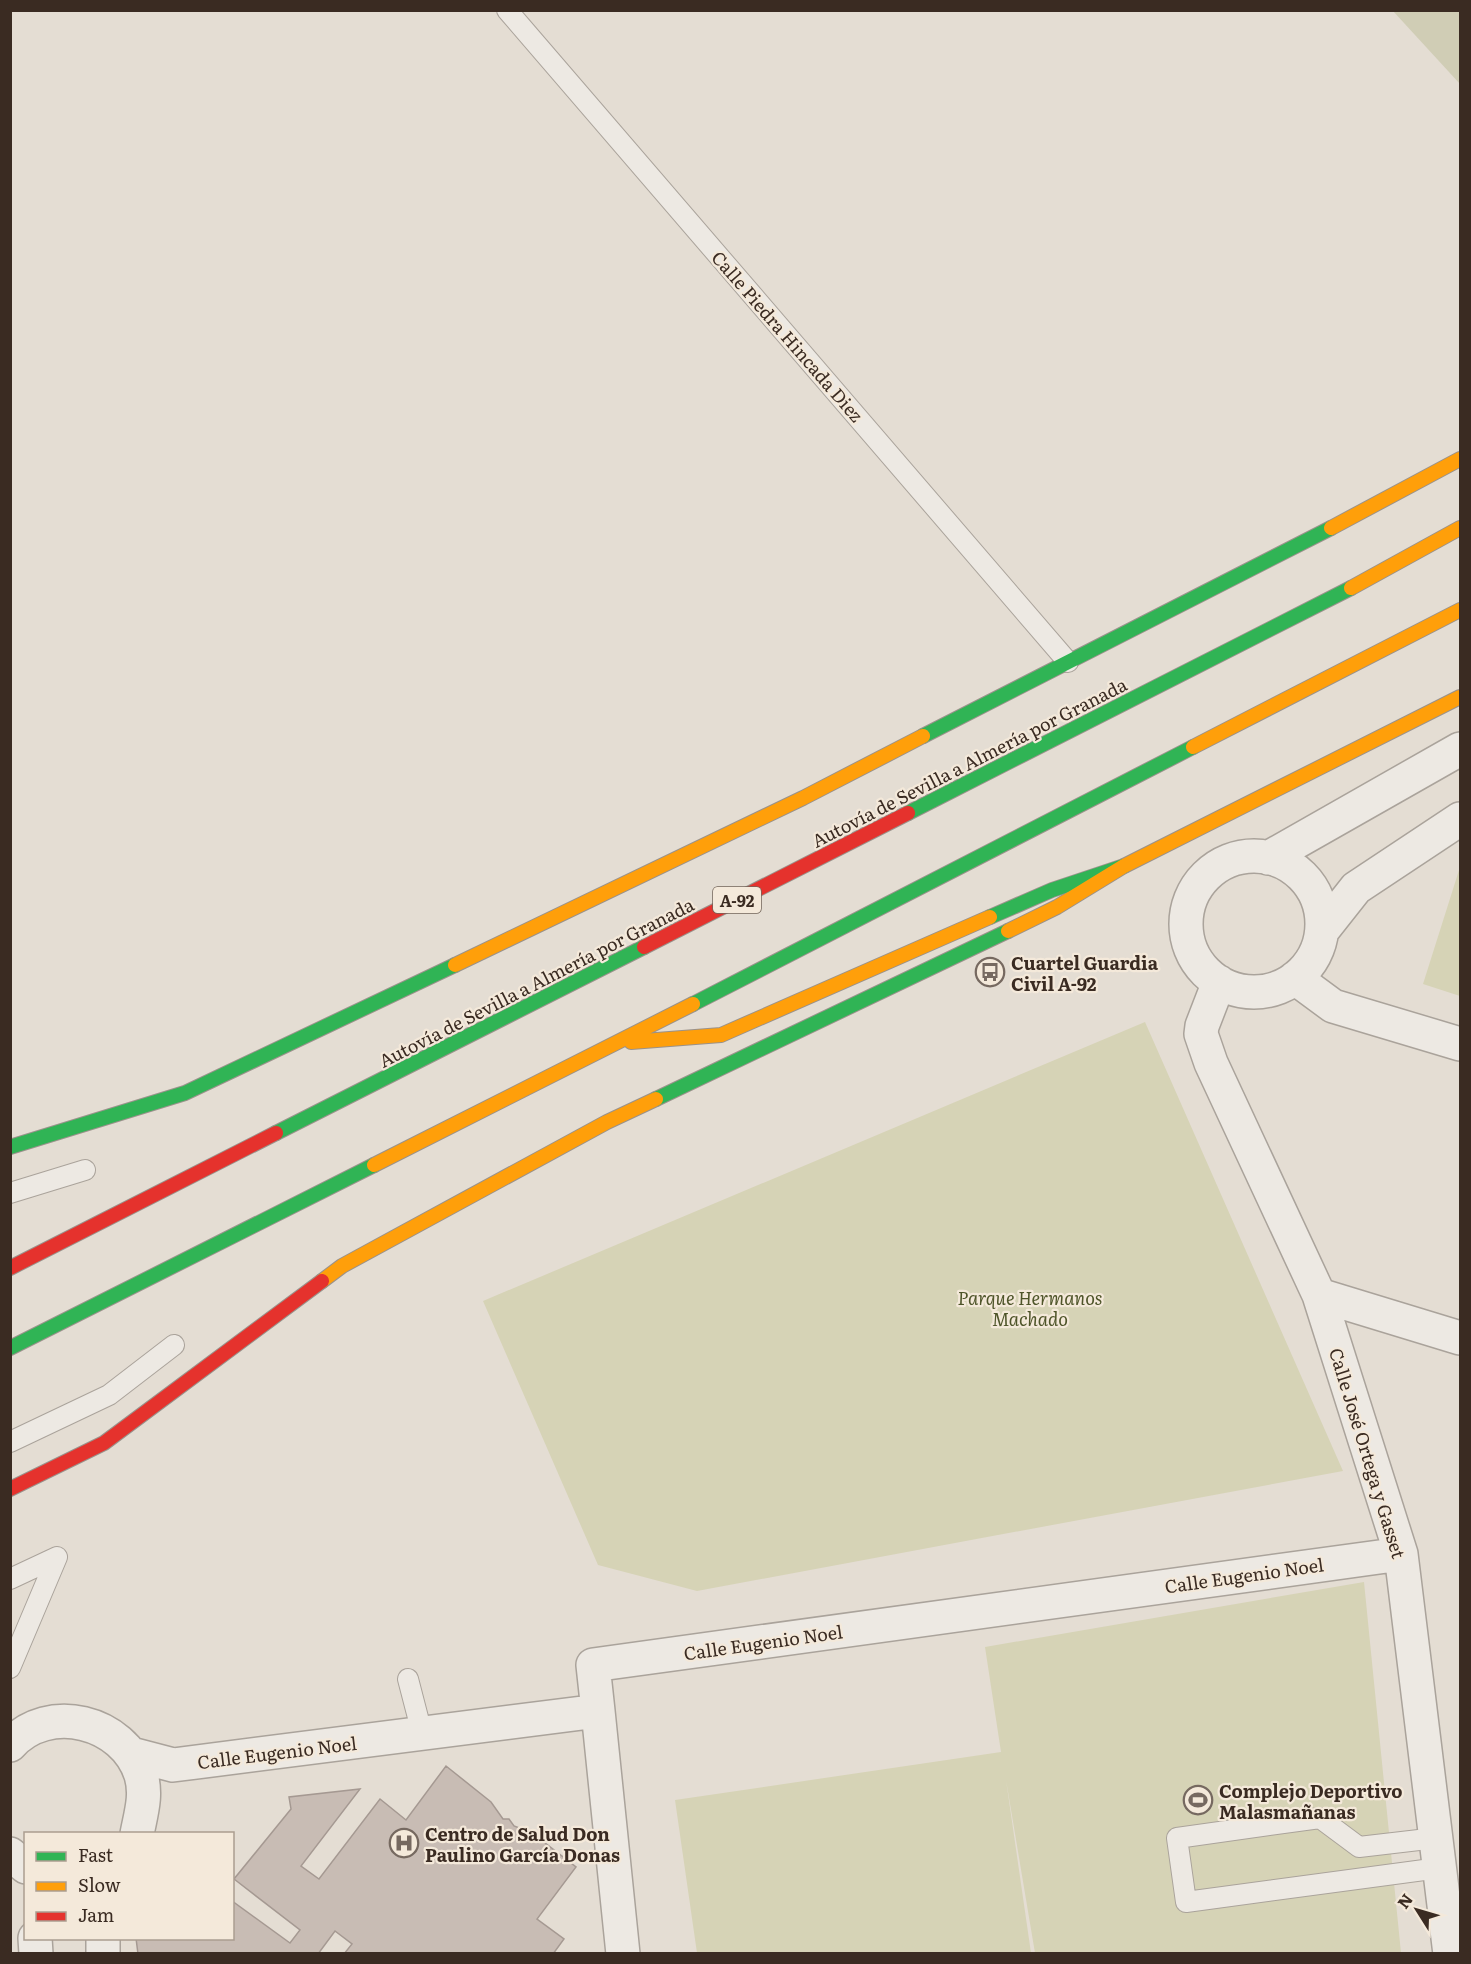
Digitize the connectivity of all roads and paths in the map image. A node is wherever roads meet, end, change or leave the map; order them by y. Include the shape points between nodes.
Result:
1 (507, 10) edge
2 (1461, 459) edge
3 (1461, 528) edge
4 (1461, 610) edge
5 (1068, 662) junction
6 (1461, 697) edge
7 (1461, 749) edge
8 (1461, 819) edge
9 (1268, 858) junction
10 (1124, 867) junction
11 (1322, 931) junction
12 (1295, 978) junction
13 (1219, 982) junction
14 (617, 1043) junction
15 (1461, 1044) edge
16 (10, 1147) edge
17 (85, 1170) dead end
18 (10, 1193) edge
19 (10, 1269) edge
20 (1319, 1295) junction
21 (1461, 1338) edge
22 (174, 1345) dead end
23 (10, 1348) edge
24 (10, 1442) edge
25 (10, 1489) edge
26 (1401, 1554) junction
27 (10, 1579) edge
28 (10, 1668) edge
29 (408, 1679) dead end
30 (598, 1711) junction
31 (422, 1733) junction
32 (10, 1745) edge
33 (131, 1754) junction
34 (174, 1765) junction
35 (145, 1797) junction
36 (137, 1832) edge
37 (1437, 1853) junction
38 (10, 1854) edge
39 (24, 1867) edge
40 (623, 1953) edge
41 (1450, 1953) edge

1 - 5 lane, Calle Piedra Hincada Diez
2 - 5 main road
3 - 19 main road, Autovía de Sevilla a Almería por Granada / A-92 via 1313,608
4 - 14 main road
5 - 16 main road via 803,798 277,1051 185,1093
6 - 10 main road
7 - 9 street
8 - 11 street via 1356,888
9 - 11 street via 1290,866 1312,888 1319,902
9 - 13 street via 1244,857 1220,866 1201,882 1190,904 1187,930 1192,950
10 - 14 main road via 1052,890 721,1035
10 - 25 main road via 1057,907 607,1122 342,1266 104,1443
11 - 12 street via 1313,957
12 - 13 street via 1258,992
12 - 15 street via 1333,1006
13 - 20 street, Calle José Ortega y Gasset via 1201,1034
14 - 23 main road
17 - 18 lane
20 - 21 street
20 - 26 street, Calle José Ortega y Gasset
22 - 24 lane via 109,1395
26 - 30 street, Calle Eugenio Noel via 593,1665
26 - 37 street, Calle José Ortega y Gasset
27 - 28 lane via 57,1557
29 - 31 lane
30 - 31 street, Calle Eugenio Noel
30 - 40 street
31 - 34 street, Calle Eugenio Noel
32 - 33 street via 41,1725 67,1720 88,1723 112,1735
33 - 34 street, Calle Eugenio Noel
33 - 35 street via 141,1774
34 - 35 street, Calle Eugenio Noel
35 - 36 street
37 - 37 lane via 1359,1847 1320,1818 1177,1838 1186,1902
37 - 41 street, Calle José Ortega y Gasset
38 - 39 street

